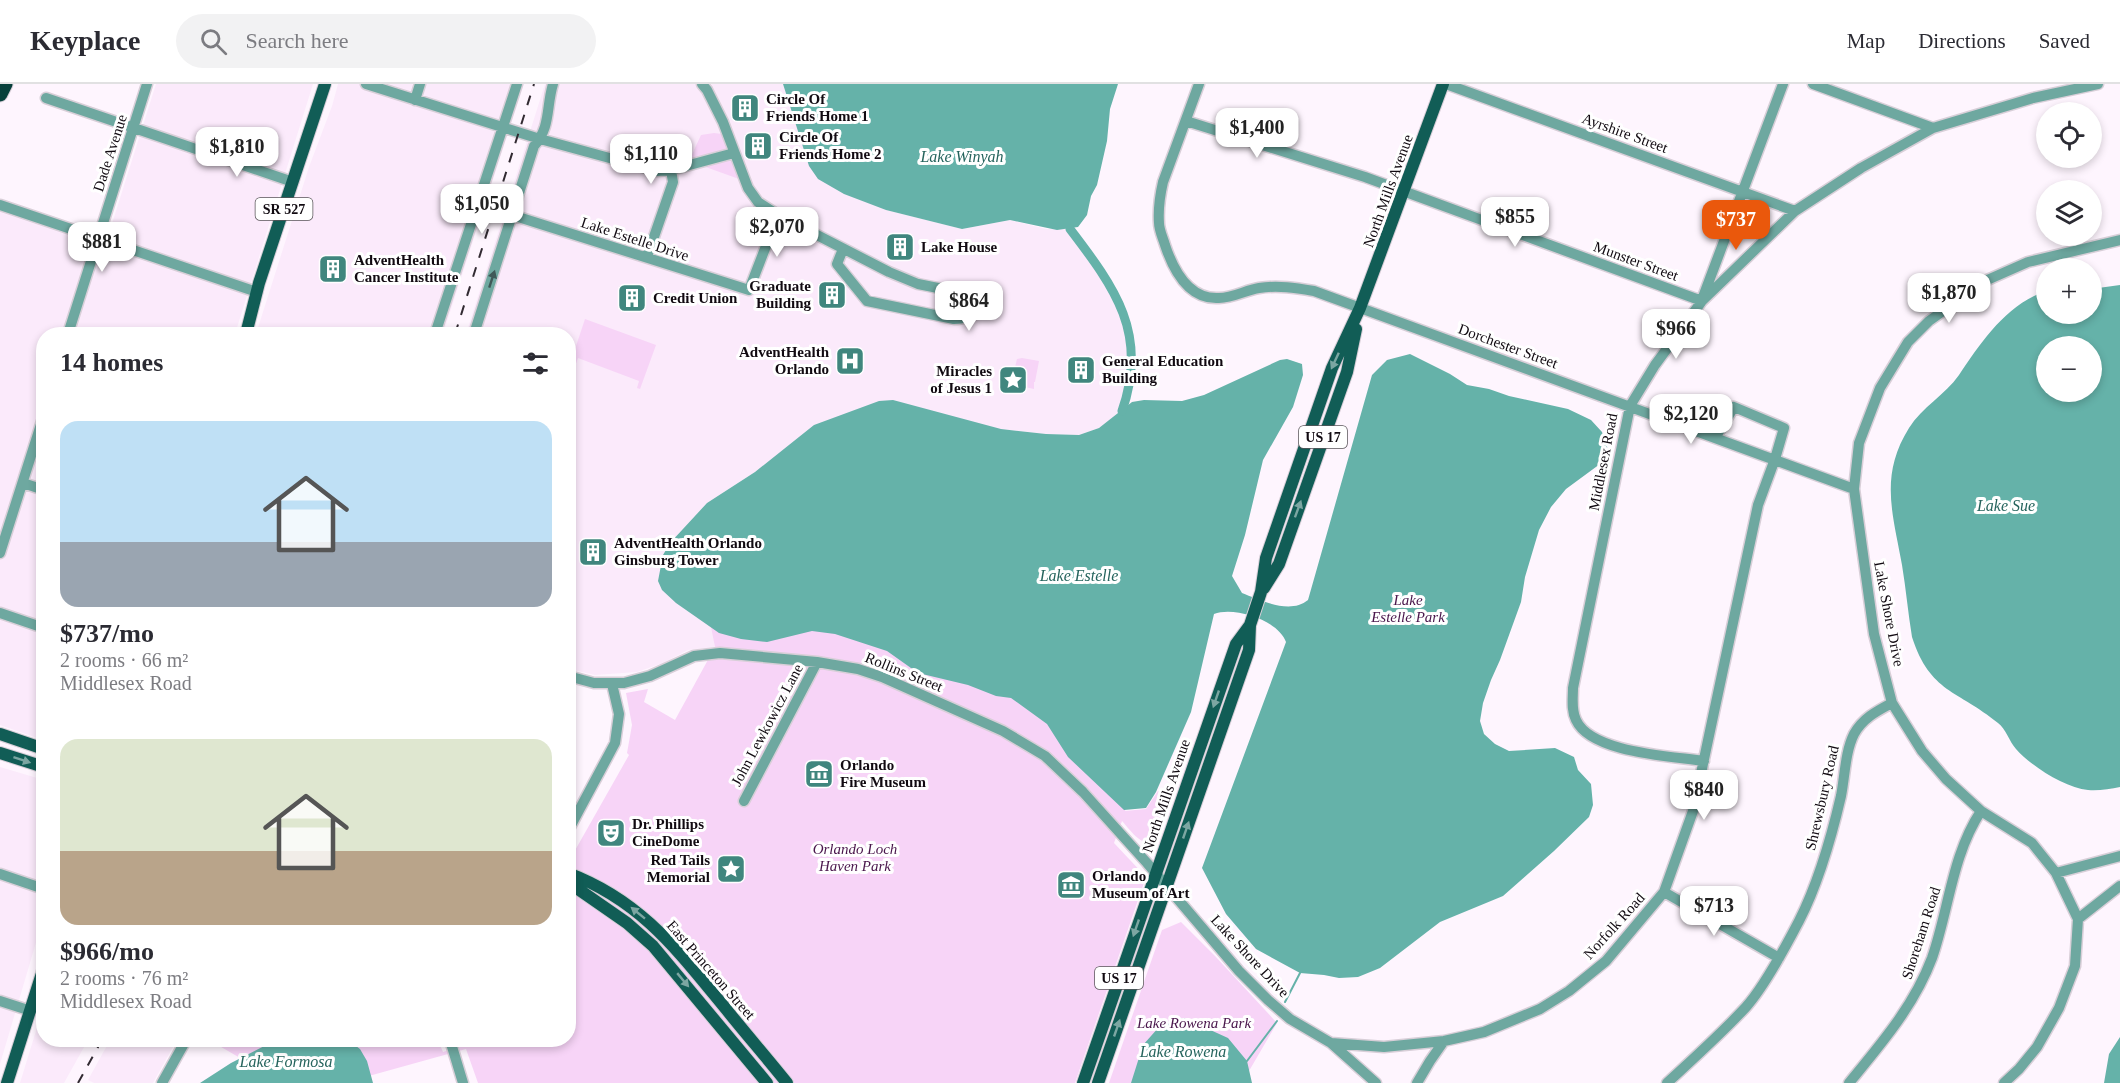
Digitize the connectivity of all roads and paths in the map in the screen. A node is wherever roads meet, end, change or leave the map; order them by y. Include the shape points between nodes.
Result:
1 (5, 84) edge
2 (147, 84) edge
3 (325, 84) edge
4 (366, 84) edge
5 (420, 84) edge
6 (517, 84) edge
7 (553, 84) edge
8 (702, 84) edge
9 (1199, 84) edge
10 (1444, 84) edge
11 (1783, 84) edge
12 (1813, 84) edge
13 (2095, 84) edge
14 (0, 94) edge
15 (46, 98) dead end
16 (415, 100) junction
17 (1186, 122) junction
18 (502, 126) junction
19 (133, 128) junction
20 (1933, 128) junction
21 (540, 139) junction
22 (734, 153) junction
23 (671, 170) junction
24 (293, 182) junction
25 (1403, 191) junction
26 (1743, 192) junction
27 (0, 205) edge
28 (1795, 211) junction
29 (512, 215) junction
30 (778, 215) junction
31 (98, 239) junction
32 (2120, 240) edge
33 (843, 249) junction
34 (647, 258) junction
35 (257, 291) junction
36 (1702, 301) junction
37 (1360, 308) junction
38 (70, 327) edge
39 (248, 327) edge
40 (437, 327) edge
41 (476, 327) edge
42 (1630, 406) junction
43 (1715, 438) junction
44 (36, 441) edge
45 (1775, 459) junction
46 (23, 483) junction
47 (36, 487) edge
48 (1854, 489) junction
49 (0, 553) edge
50 (0, 613) edge
51 (36, 625) edge
52 (1250, 625) junction
53 (817, 662) junction
54 (576, 678) edge
55 (612, 684) junction
56 (1892, 703) junction
57 (0, 734) edge
58 (36, 745) edge
59 (0, 753) edge
60 (1704, 761) junction
61 (36, 764) edge
62 (744, 801) dead end
63 (1981, 812) junction
64 (576, 816) edge
65 (2120, 856) edge
66 (1156, 872) junction
67 (2056, 873) junction
68 (0, 874) edge
69 (576, 876) edge
70 (1167, 885) junction
71 (36, 886) edge
72 (2120, 886) edge
73 (576, 888) edge
74 (1664, 892) junction
75 (2078, 919) junction
76 (1779, 958) junction
77 (36, 994) edge
78 (0, 1001) edge
79 (31, 1011) junction
80 (732, 1016) junction
81 (721, 1027) junction
82 (742, 1029) junction
83 (730, 1039) junction
84 (1444, 1041) junction
85 (1330, 1043) junction
86 (182, 1047) edge
87 (454, 1047) edge
88 (8, 1083) edge
89 (162, 1083) edge
90 (463, 1083) edge
91 (767, 1083) edge
92 (787, 1083) edge
93 (1083, 1083) edge
94 (1098, 1083) edge
95 (1376, 1083) edge
96 (1417, 1083) edge
97 (1667, 1083) edge
98 (1849, 1083) edge
99 (2004, 1083) edge

1 - 14 highway
2 - 19 street, Dade Avenue
3 - 24 main road, SR 527
4 - 16 street
5 - 16 street
6 - 18 street
7 - 21 street via 546,129
8 - 22 street via 723,122
9 - 17 street, Dorchester Street
10 - 25 main road, North Mills Avenue / US 17
10 - 26 street, Ayrshire Street
11 - 26 street
12 - 20 street
13 - 20 street, Middlesex Road
15 - 19 street
16 - 18 street
17 - 25 street, Munster Street
17 - 37 street, Dorchester Street via 1163,182 1159,225 1178,275 1192,290 1204,297 1219,298 1259,288 1287,287 1314,291
18 - 21 street
18 - 40 street
19 - 24 street
19 - 31 street, Dade Avenue
20 - 28 street, Middlesex Road
21 - 23 street via 657,171
21 - 29 street via 534,146
22 - 23 street
22 - 30 street via 748,188 758,202
23 - 34 street via 673,182
24 - 35 main road, SR 527
25 - 36 street, Munster Street
25 - 37 main road, North Mills Avenue / US 17
26 - 28 street, Ayrshire Street
26 - 36 street
27 - 31 street
28 - 36 street, Middlesex Road
29 - 34 street, Lake Estelle Drive
41 -> 29 street
30 - 33 street
30 - 34 street, Lake Estelle Drive via 749,290
31 - 35 street
31 - 38 street, Dade Avenue
32 - 48 street, Lake Shore Drive via 2028,262 1984,281 1929,321 1908,342 1880,388 1859,443
33 - 33 street via 837,264 867,301 954,319 969,316 970,298 963,293 918,284
35 - 39 main road, SR 527
36 - 42 street, Middlesex Road
37 - 42 street, Dorchester Street
37 - 52 main road, North Mills Avenue / US 17 via 1343,383 1279,564 1261,592
42 - 43 street, Dorchester Street
42 - 60 street, Middlesex Road via 1572,704 1576,720 1599,741
43 - 45 street, Dorchester Street
43 - 45 street, Norfolk Road via 1734,407 1784,428
44 - 46 street
45 - 48 street, Dorchester Street
45 - 60 street, Norfolk Road via 1758,505
46 - 47 street
46 - 49 street
48 - 56 street, Lake Shore Drive via 1874,634
50 - 51 street
52 -> 66 main road, North Mills Avenue / US 17 via 1236,644
70 -> 52 main road, North Mills Avenue / US 17 via 1249,650
53 - 55 street, Rollins Street via 706,654 685,659 650,676
53 - 62 street, John Lewkowicz Lane
53 - 66 street, Rollins Street via 882,677 1023,741 1083,792
54 - 55 street, Rollins Street
55 - 64 street via 619,714 615,743
56 - 63 street, Lake Shore Drive via 1922,751
56 - 76 street, Shrewsbury Road via 1867,716 1855,732 1819,873
57 - 58 main road
59 -> 61 main road
60 - 74 street, Norfolk Road via 1693,811
63 - 67 street, Lake Shore Drive via 2032,843
63 - 98 street, Shoreham Road via 1962,851 1932,958 1915,996
65 - 67 street
66 - 70 street, Rollins Street
66 -> 93 main road, North Mills Avenue / US 17
67 - 75 street, Lake Shore Drive
68 - 71 street
80 -> 69 main road, East Princeton Street via 689,963 642,916 596,884
70 - 85 street, Lake Shore Drive via 1268,1000 1290,1019
94 -> 70 main road, North Mills Avenue / US 17
72 - 75 street
73 -> 81 main road, East Princeton Street via 653,946
74 - 76 street
74 - 84 street, Norfolk Road via 1606,961 1569,991 1539,1009 1484,1032
75 - 99 street, Lake Shore Drive via 2075,966 2059,1008 2037,1047
76 - 97 street, Shrewsbury Road via 1748,1005
77 - 79 main road
78 - 79 street
79 - 88 main road
80 - 81 street
80 - 82 main road, East Princeton Street
81 - 83 main road, East Princeton Street
82 - 83 street
82 - 92 main road, East Princeton Street
83 - 91 main road, East Princeton Street
84 - 85 street, Norfolk Road via 1384,1047
84 - 96 street
85 - 95 street, Lake Shore Drive
86 - 89 street
87 - 90 street

